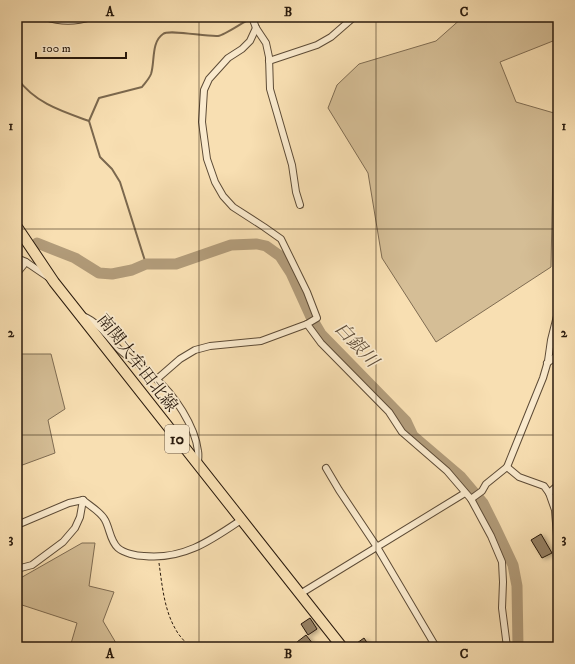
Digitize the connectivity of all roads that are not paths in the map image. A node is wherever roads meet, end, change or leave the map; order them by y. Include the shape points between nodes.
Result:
1 (45, 17) edge
2 (91, 17) edge
3 (252, 17) edge
4 (354, 17) edge
5 (256, 28) junction
6 (269, 61) junction
7 (300, 205) dead end
8 (17, 226) edge
9 (17, 258) edge
10 (26, 262) junction
11 (17, 273) edge
12 (54, 282) junction
13 (558, 312) edge
14 (79, 315) junction
15 (309, 323) junction
16 (558, 355) edge
17 (547, 363) junction
18 (157, 379) junction
19 (198, 466) junction
20 (507, 467) junction
21 (326, 468) dead end
22 (558, 485) edge
23 (465, 493) junction
24 (549, 493) junction
25 (471, 499) junction
26 (83, 500) junction
27 (241, 520) junction
28 (17, 525) edge
29 (557, 535) edge
30 (378, 547) junction
31 (558, 549) edge
32 (17, 569) edge
33 (300, 594) junction
34 (342, 647) edge
35 (436, 647) edge
36 (508, 647) edge

1 - 2 street via 56,21 83,20
3 - 5 street
4 - 6 street via 331,37 317,45
5 - 6 street via 266,43
5 - 15 street via 250,41 223,62 209,79 204,90 202,122 207,159 215,182 233,207 281,239 317,318
6 - 7 street via 270,89 292,164
8 - 12 main road, 南関大牟田北線 / 10
9 - 10 street
10 - 11 street
10 - 12 street
12 - 14 main road, 南関大牟田北線 / 10
13 - 17 street
14 - 18 street via 96,324 120,349
14 - 19 main road, 南関大牟田北線 / 10
15 - 18 street via 261,341 195,350
15 - 23 street via 321,343 389,412 402,432 447,471
16 - 17 street
17 - 20 street
18 - 19 street via 186,416 198,451
19 - 27 main road, 南関大牟田北線 / 10
20 - 24 street via 518,477 544,486
20 - 25 street
21 - 30 street via 338,490
22 - 24 street
23 - 25 street
23 - 30 street
24 - 29 street
25 - 36 street via 502,562 502,608
26 - 27 street via 105,519 118,548 139,556 158,558 200,546
26 - 28 street via 69,503
26 - 32 street via 75,528 63,542 32,565
27 - 33 main road, 南関大牟田北線 / 10
29 - 31 street
30 - 33 street
30 - 35 street
33 - 34 main road, 南関大牟田北線 / 10

